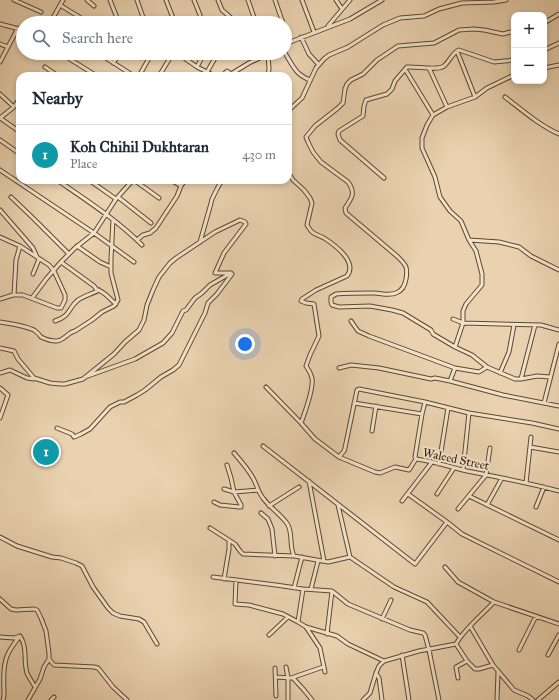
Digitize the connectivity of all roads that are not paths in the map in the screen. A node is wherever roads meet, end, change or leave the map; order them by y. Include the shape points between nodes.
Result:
1 (14, 0) edge
2 (63, 0) edge
3 (87, 0) edge
4 (110, 0) edge
5 (137, 0) edge
6 (166, 0) edge
7 (194, 0) edge
8 (218, 0) edge
9 (248, 0) edge
10 (275, 0) edge
11 (302, 0) edge
12 (336, 0) edge
13 (350, 0) edge
14 (382, 0) edge
15 (506, 0) edge
16 (60, 5) junction
17 (94, 6) dead end
18 (342, 10) junction
19 (41, 12) dead end
20 (559, 14) edge
21 (200, 15) dead end
22 (54, 16) edge
23 (78, 16) edge
24 (116, 16) edge
25 (143, 16) edge
26 (172, 16) edge
27 (229, 16) edge
28 (254, 16) edge
29 (281, 16) edge
30 (547, 20) edge
31 (0, 24) edge
32 (327, 27) junction
33 (16, 28) edge
34 (16, 32) edge
35 (314, 32) junction
36 (511, 32) edge
37 (301, 38) junction
38 (292, 41) edge
39 (559, 43) edge
40 (0, 44) edge
41 (8, 47) junction
42 (547, 49) edge
43 (457, 51) junction
44 (71, 60) edge
45 (108, 60) edge
46 (116, 60) edge
47 (148, 60) edge
48 (169, 60) edge
49 (187, 60) edge
50 (200, 60) edge
51 (215, 60) edge
52 (254, 60) edge
53 (268, 60) edge
54 (289, 60) edge
55 (511, 60) edge
56 (0, 62) edge
57 (113, 63) junction
58 (319, 65) junction
59 (559, 65) edge
60 (45, 67) dead end
61 (197, 67) junction
62 (547, 67) edge
63 (430, 68) junction
64 (405, 69) junction
65 (52, 72) edge
66 (91, 72) edge
67 (128, 72) edge
68 (141, 72) edge
69 (161, 72) edge
70 (206, 72) edge
71 (210, 72) edge
72 (237, 72) edge
73 (269, 72) edge
74 (511, 76) edge
75 (310, 80) junction
76 (0, 94) edge
77 (474, 97) junction
78 (505, 97) dead end
79 (14, 107) joint
80 (292, 107) edge
81 (447, 107) junction
82 (433, 115) junction
83 (0, 118) edge
84 (16, 129) edge
85 (559, 134) edge
86 (0, 140) edge
87 (16, 151) edge
88 (0, 170) edge
89 (292, 178) edge
90 (384, 178) dead end
91 (16, 181) edge
92 (20, 184) edge
93 (63, 184) edge
94 (95, 184) edge
95 (130, 184) edge
96 (140, 184) edge
97 (178, 184) edge
98 (220, 184) edge
99 (181, 186) joint
100 (11, 197) dead end
101 (117, 198) junction
102 (159, 198) dead end
103 (0, 210) edge
104 (106, 214) junction
105 (113, 220) junction
106 (151, 223) dead end
107 (94, 233) junction
108 (0, 237) edge
109 (137, 240) junction
110 (469, 240) junction
111 (199, 242) junction
112 (142, 245) dead end
113 (20, 246) junction
114 (77, 246) junction
115 (112, 246) junction
116 (69, 254) junction
117 (38, 258) junction
118 (61, 262) junction
119 (134, 262) dead end
120 (111, 267) junction
121 (559, 270) edge
122 (54, 271) junction
123 (231, 272) junction
124 (33, 274) dead end
125 (99, 290) junction
126 (14, 295) junction
127 (32, 298) junction
128 (0, 299) edge
129 (116, 304) junction
130 (453, 319) dead end
131 (55, 321) dead end
132 (351, 321) dead end
133 (0, 322) edge
134 (463, 323) junction
135 (514, 325) junction
136 (535, 325) junction
137 (559, 330) edge
138 (559, 344) edge
139 (455, 347) junction
140 (0, 348) edge
141 (487, 367) junction
142 (339, 368) dead end
143 (455, 368) junction
144 (500, 372) junction
145 (0, 373) edge
146 (550, 377) junction
147 (83, 379) junction
148 (521, 379) junction
149 (38, 380) junction
150 (450, 381) junction
151 (266, 387) dead end
152 (0, 388) edge
153 (424, 402) junction
154 (354, 403) junction
155 (544, 403) junction
156 (376, 406) junction
157 (559, 406) edge
158 (448, 408) junction
159 (470, 413) junction
160 (422, 414) junction
161 (0, 418) edge
162 (301, 423) junction
163 (56, 428) dead end
164 (559, 428) edge
165 (372, 431) dead end
166 (531, 437) dead end
167 (263, 446) dead end
168 (530, 447) junction
169 (490, 448) dead end
170 (559, 452) edge
171 (234, 454) dead end
172 (339, 457) junction
173 (416, 459) junction
174 (432, 462) junction
175 (439, 464) junction
176 (227, 465) dead end
177 (454, 468) junction
178 (463, 470) junction
179 (486, 475) junction
180 (502, 478) junction
181 (309, 481) junction
182 (526, 483) junction
183 (299, 487) dead end
184 (544, 487) junction
185 (224, 489) dead end
186 (258, 490) junction
187 (559, 491) edge
188 (234, 492) junction
189 (408, 494) junction
190 (437, 494) dead end
191 (469, 496) junction
192 (402, 501) dead end
193 (214, 502) dead end
194 (338, 505) junction
195 (487, 505) junction
196 (269, 506) junction
197 (536, 507) dead end
198 (458, 509) dead end
199 (261, 513) dead end
200 (447, 522) junction
201 (210, 528) dead end
202 (0, 537) edge
203 (559, 540) edge
204 (229, 541) junction
205 (276, 556) junction
206 (294, 556) junction
207 (302, 557) junction
208 (350, 557) junction
209 (318, 561) junction
210 (324, 561) junction
211 (445, 567) dead end
212 (213, 577) dead end
213 (224, 578) junction
214 (236, 580) junction
215 (559, 582) edge
216 (294, 588) junction
217 (303, 589) junction
218 (311, 589) junction
219 (332, 591) junction
220 (0, 599) edge
221 (391, 600) dead end
222 (494, 602) junction
223 (536, 616) junction
224 (288, 617) junction
225 (382, 619) junction
226 (298, 622) junction
227 (559, 624) edge
228 (470, 626) junction
229 (306, 627) junction
230 (327, 634) junction
231 (559, 635) edge
232 (20, 636) junction
233 (269, 636) dead end
234 (0, 637) edge
235 (460, 637) junction
236 (156, 644) dead end
237 (456, 644) junction
238 (430, 650) junction
239 (519, 650) dead end
240 (402, 655) junction
241 (548, 655) dead end
242 (49, 659) junction
243 (384, 661) junction
244 (467, 661) junction
245 (493, 665) junction
246 (323, 666) junction
247 (286, 667) dead end
248 (275, 668) dead end
249 (498, 671) junction
250 (325, 672) dead end
251 (376, 673) junction
252 (276, 677) junction
253 (288, 678) junction
254 (293, 678) junction
255 (458, 678) dead end
256 (559, 682) edge
257 (35, 687) junction
258 (276, 696) dead end
259 (54, 697) dead end
260 (3, 700) edge
261 (28, 700) edge
262 (51, 700) edge
263 (127, 700) edge
264 (288, 700) edge
265 (312, 700) edge
266 (363, 700) edge
267 (382, 700) edge
268 (409, 700) edge
269 (439, 700) edge
270 (497, 700) edge
271 (532, 700) edge
272 (538, 700) edge

1 - 19 street
2 - 16 street
3 - 17 street
4 - 24 street
5 - 25 street
6 - 26 street
7 - 21 street
8 - 27 street via 222,10
9 - 28 street
10 - 29 street
11 - 35 street
12 - 18 street
13 - 18 street
14 - 32 street via 350,19
15 - 58 street via 462,3 424,16 400,18 329,55
16 - 22 street
16 - 23 street
18 - 32 street
20 - 30 street
31 - 33 street
32 - 35 street
34 - 41 street
35 - 37 street
36 - 139 street via 503,34 474,29 459,30 434,43 395,47 363,74 349,82 343,103 315,126 306,137 321,162 350,185 353,195 345,208 346,213 398,256 407,269 405,284 398,292 336,294 331,297 331,304 339,307 370,306 403,313
37 - 38 street
37 - 58 street via 309,54
39 - 42 street
40 - 41 street
41 - 56 street
43 - 55 street via 494,62
43 - 63 street via 445,66
43 - 77 street
44 - 66 street
45 - 57 street
46 - 57 street
47 - 68 street
48 - 69 street
49 - 61 street
50 - 61 street
51 - 71 street
52 - 72 street
53 - 73 street
54 - 75 street via 300,76
57 - 67 street
58 - 75 street
59 - 62 street
60 - 65 street
61 - 70 street
63 - 64 street via 412,66
63 - 81 street
64 - 82 street
64 - 90 street via 387,94 366,100 363,116 338,134 340,140
74 - 77 street via 486,88
75 - 80 street via 302,98
76 - 79 street
77 - 81 street
78 - 85 street
79 - 83 street
81 - 82 street
82 - 110 street via 422,138 422,148 435,177 440,197 461,221
83 - 84 street
86 - 87 street
88 - 91 street
89 - 162 street via 312,203 309,228 341,251 350,265 347,276 316,290 301,301 314,304 319,336 306,366 312,380 312,388
92 - 107 street
93 - 104 street
94 - 101 street
95 - 101 street
96 - 102 street
97 - 99 street
98 - 111 street via 212,199
99 - 109 street via 156,228
100 - 116 street
101 - 104 street
101 - 106 street
103 - 117 street via 33,248
104 - 105 street
104 - 107 street
105 - 109 street
105 - 115 street
107 - 114 street
107 - 115 street
108 - 113 street
109 - 112 street
110 - 121 street via 499,242 519,247
110 - 134 street via 478,257 482,286 466,304
111 - 123 street via 240,220 245,222 224,253 215,273
111 - 147 street via 176,258 160,277 139,330
113 - 117 street
113 - 126 street via 16,260
114 - 116 street
114 - 120 street
115 - 119 street
115 - 120 street
116 - 118 street
117 - 122 street
117 - 124 street
118 - 122 street
118 - 125 street
120 - 129 street via 118,297
122 - 127 street
122 - 127 street via 65,296 61,308
123 - 147 street via 195,298 163,343 135,359
123 - 163 street via 229,279 208,303 184,357 176,368 138,395 110,407 90,429 81,434 74,437
125 - 129 street
125 - 131 street via 79,299 70,312
126 - 127 street
126 - 128 street
129 - 133 street via 58,342 44,338 36,331 20,325
130 - 134 street
132 - 143 street via 358,331
134 - 135 street
134 - 139 street
135 - 136 street
135 - 144 street via 509,352
136 - 137 street
136 - 148 street
138 - 146 street
139 - 141 street via 472,355
140 - 149 street via 14,351 30,374
141 - 143 street via 479,372
141 - 144 street
142 - 150 street via 351,365 379,368
143 - 150 street
144 - 148 street
145 - 149 street via 10,370
146 - 148 street
146 - 155 street
147 - 149 street via 65,384
150 - 155 street
151 - 162 street, Waleed Street
152 - 161 street via 8,394
153 - 154 street via 357,389
153 - 158 street
153 - 160 street
154 - 156 street
154 - 172 street via 345,448
155 - 157 street
156 - 160 street
156 - 165 street
158 - 159 street
158 - 175 street
159 - 164 street
159 - 178 street
160 - 173 street
162 - 172 street, Waleed Street via 315,439
166 - 168 street
167 - 181 street
168 - 170 street
168 - 182 street
169 - 179 street
171 - 186 street via 253,478
172 - 173 street, Waleed Street via 380,473 395,467 409,470
173 - 174 street, Waleed Street
174 - 175 street, Waleed Street
174 - 189 street
175 - 177 street, Waleed Street
176 - 188 street
177 - 178 street, Waleed Street
177 - 190 street
178 - 179 street, Waleed Street
179 - 180 street, Waleed Street
179 - 191 street
180 - 182 street, Waleed Street
180 - 195 street
181 - 194 street
181 - 210 street
182 - 184 street, Waleed Street
183 - 196 street
184 - 187 street, Waleed Street
184 - 197 street
185 - 188 street
186 - 188 street
186 - 196 street
188 - 193 street via 241,506 220,505
189 - 192 street
189 - 200 street
191 - 195 street
191 - 198 street
194 - 200 street via 415,564
194 - 208 street
195 - 203 street
196 - 206 street via 287,523
199 - 205 street via 268,519 272,529
200 - 215 street via 462,534
201 - 204 street
202 - 236 street via 17,546 82,566 108,608 120,616 144,622
204 - 205 street via 243,554
204 - 213 street
205 - 206 street
206 - 207 street
207 - 209 street
207 - 216 street
208 - 210 street
208 - 235 street via 394,587 427,602
209 - 210 street
209 - 218 street
211 - 222 street via 458,582
212 - 213 street
213 - 214 street
214 - 216 street
214 - 224 street via 235,604 249,605
216 - 217 street
217 - 218 street
217 - 226 street
218 - 219 street
219 - 225 street via 348,604
219 - 230 street
220 - 242 street via 11,609 37,610 46,631
221 - 225 street
222 - 223 street
222 - 228 street
223 - 227 street
223 - 239 street
224 - 226 street
224 - 233 street
225 - 238 street via 424,633
226 - 229 street
228 - 235 street
228 - 245 street
229 - 230 street
229 - 246 street via 320,648
230 - 243 street via 336,636
231 - 241 street
232 - 234 street
232 - 257 street via 24,642 25,665
232 - 260 street via 8,653 4,668
235 - 237 street
237 - 238 street
237 - 244 street
238 - 240 street
238 - 269 street
240 - 243 street
240 - 268 street
242 - 257 street
242 - 263 street via 54,665 98,668
243 - 251 street
244 - 245 street via 475,669
244 - 255 street via 456,667
245 - 249 street
246 - 250 street
246 - 254 street
247 - 253 street
248 - 252 street
249 - 270 street
249 - 271 street via 514,690
251 - 266 street via 370,693
251 - 267 street
252 - 253 street
252 - 258 street
253 - 254 street
253 - 264 street
254 - 265 street
256 - 272 street
257 - 261 street
259 - 262 street

